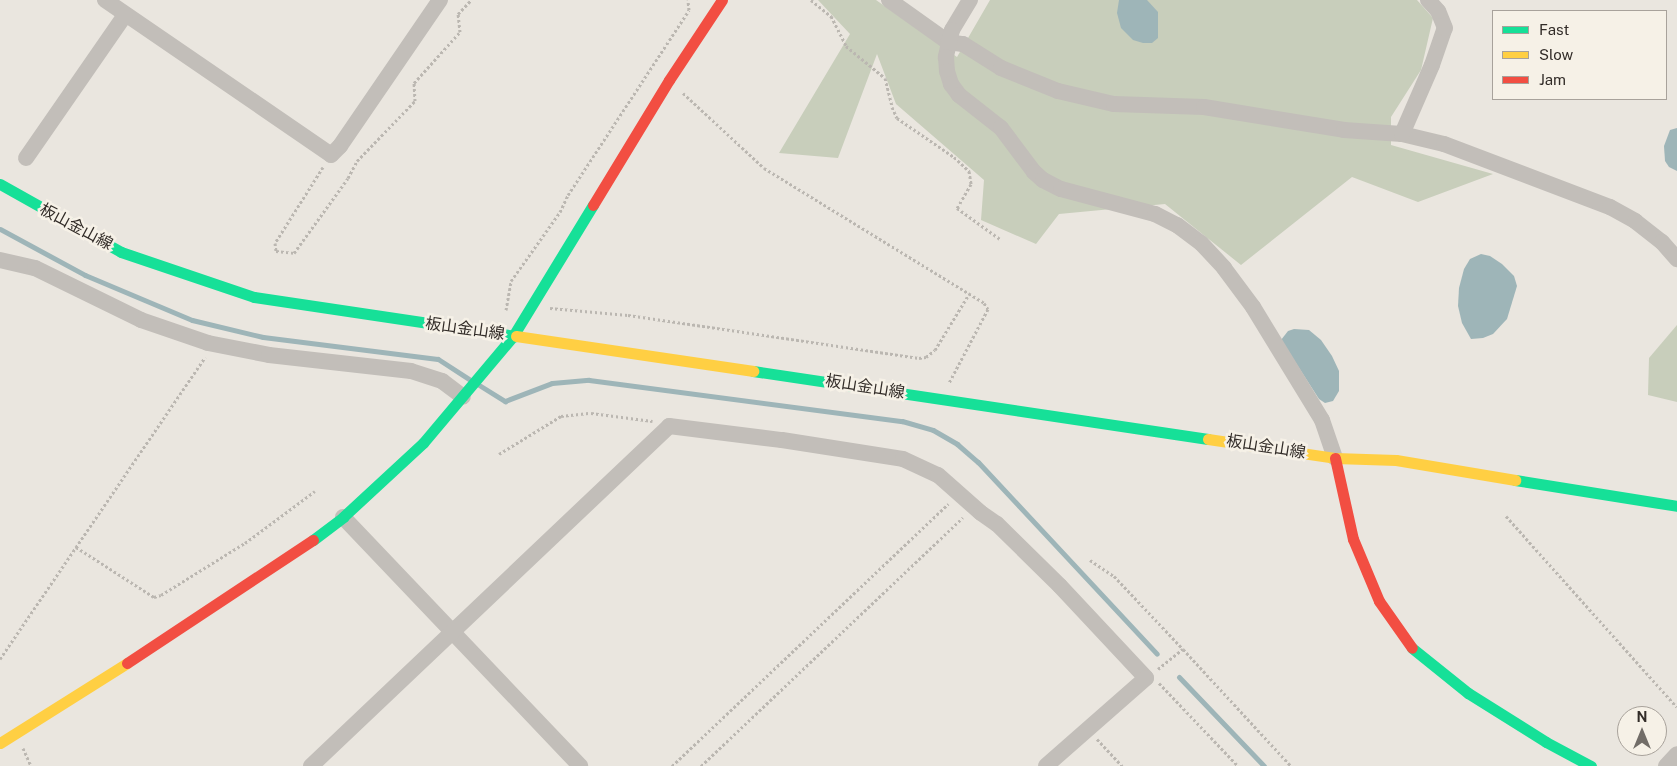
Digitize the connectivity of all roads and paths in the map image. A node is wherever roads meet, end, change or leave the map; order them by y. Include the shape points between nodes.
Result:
1 (105, 0) edge
2 (440, 0) edge
3 (471, 0) edge
4 (688, 0) edge
5 (722, 0) edge
6 (811, 0) edge
7 (889, 0) edge
8 (970, 0) edge
9 (1428, 0) edge
10 (126, 15) junction
11 (948, 42) junction
12 (669, 80) junction
13 (1402, 134) junction
14 (331, 155) junction
15 (26, 158) dead end
16 (0, 184) edge
17 (1000, 239) dead end
18 (1677, 259) edge
19 (0, 260) edge
20 (969, 294) junction
21 (531, 307) junction
22 (505, 313) dead end
23 (513, 336) junction
24 (208, 343) junction
25 (463, 397) junction
26 (940, 399) junction
27 (669, 426) junction
28 (499, 454) dead end
29 (1334, 458) junction
30 (315, 491) dead end
31 (960, 494) junction
32 (973, 506) junction
33 (1677, 506) edge
34 (1506, 516) dead end
35 (343, 517) junction
36 (76, 547) junction
37 (1090, 560) dead end
38 (452, 631) junction
39 (1183, 649) junction
40 (0, 659) edge
41 (1148, 676) junction
42 (1677, 707) edge
43 (1088, 729) junction
44 (0, 743) edge
45 (1677, 754) edge
46 (310, 766) edge
47 (580, 766) edge
48 (672, 766) edge
49 (701, 766) edge
50 (1046, 766) edge
51 (1122, 766) edge
52 (1238, 766) edge
53 (1291, 766) edge
54 (1591, 766) edge
55 (1666, 766) edge

1 - 10 street
2 - 14 street
3 - 14 path via 458,14 460,32 414,83 415,101 357,161 294,253 276,251 275,243
4 - 22 path via 689,10 560,212 511,281
5 - 12 main road
6 - 17 path via 831,16 846,46 885,78 897,118 970,171 971,184 957,208
7 - 11 street
8 - 11 street
9 - 13 street via 1438,11 1445,28
10 - 14 street
10 - 15 street
11 - 13 street via 963,44 1029,81 1114,104 1204,106 1344,130
11 - 29 street via 947,71 951,84 959,95 1002,128 1043,180 1061,189 1155,214 1202,243 1253,308 1322,420
12 - 20 path via 764,168
12 - 21 main road
13 - 18 street via 1444,144 1610,207 1635,220
16 - 23 main road, 板山金山線 via 121,252 254,297
19 - 24 street via 35,268 141,320
20 - 21 path via 935,350 919,358 628,315
20 - 26 path via 988,309
21 - 23 main road
23 - 25 main road
23 - 26 main road, 板山金山線
24 - 25 street via 269,354 411,371 442,381
24 - 36 path via 204,360
25 - 35 main road via 424,443
26 - 29 main road, 板山金山線
27 - 28 path via 590,413 561,416
27 - 31 street via 904,459 938,475
27 - 38 street
29 - 33 main road, 板山金山線 via 1396,460
29 - 54 main road via 1356,548 1379,601 1416,653 1468,693
30 - 36 path via 245,543 154,597
31 - 32 street
31 - 48 path
32 - 41 street via 997,524
32 - 49 path
34 - 42 path
35 - 38 street
35 - 44 main road via 254,582
36 - 40 path
37 - 39 path via 1114,576
38 - 46 street
38 - 47 street
39 - 41 path
39 - 53 path
41 - 43 street
41 - 52 path
43 - 50 street
43 - 51 path
45 - 55 street

